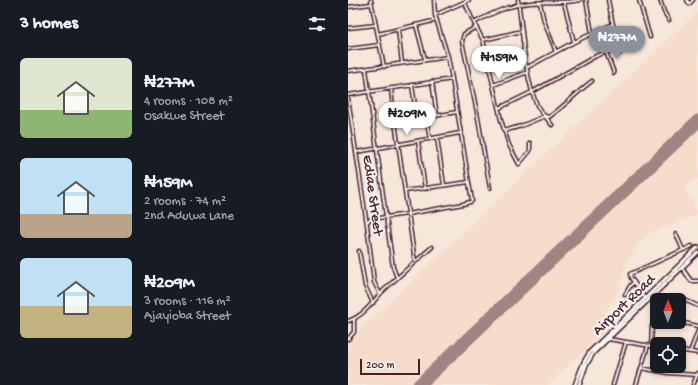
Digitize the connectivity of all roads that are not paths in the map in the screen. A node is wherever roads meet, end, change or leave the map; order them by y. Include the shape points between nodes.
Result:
1 (371, 0) edge
2 (434, 0) edge
3 (518, 0) edge
4 (580, 0) edge
5 (586, 0) edge
6 (608, 0) edge
7 (639, 0) edge
8 (660, 0) edge
9 (687, 0) edge
10 (693, 0) edge
11 (467, 1) edge
12 (547, 2) edge
13 (540, 3) junction
14 (564, 3) junction
15 (371, 4) junction
16 (518, 5) junction
17 (348, 7) edge
18 (435, 15) junction
19 (437, 20) junction
20 (669, 20) dead end
21 (474, 23) junction
22 (613, 24) junction
23 (376, 25) junction
24 (416, 25) junction
25 (476, 27) junction
26 (348, 28) edge
27 (398, 30) junction
28 (522, 31) junction
29 (592, 33) junction
30 (378, 34) junction
31 (650, 37) dead end
32 (484, 40) junction
33 (574, 42) junction
34 (380, 45) junction
35 (617, 48) junction
36 (348, 49) edge
37 (524, 51) junction
38 (556, 52) junction
39 (606, 52) junction
40 (619, 54) dead end
41 (448, 57) junction
42 (503, 57) dead end
43 (425, 59) junction
44 (402, 63) junction
45 (384, 67) junction
46 (527, 67) junction
47 (366, 69) junction
48 (348, 71) edge
49 (528, 71) junction
50 (614, 73) dead end
51 (452, 79) junction
52 (432, 81) junction
53 (592, 81) dead end
54 (412, 85) junction
55 (493, 85) junction
56 (391, 88) junction
57 (369, 91) junction
58 (532, 92) junction
59 (348, 95) edge
60 (348, 98) edge
61 (499, 108) junction
62 (457, 112) junction
63 (349, 115) edge
64 (437, 116) junction
65 (545, 116) junction
66 (426, 118) junction
67 (418, 120) junction
68 (396, 123) junction
69 (552, 125) dead end
70 (504, 131) junction
71 (460, 133) junction
72 (437, 138) junction
73 (430, 139) junction
74 (418, 141) junction
75 (530, 142) dead end
76 (398, 145) junction
77 (377, 148) junction
78 (357, 152) junction
79 (469, 182) junction
80 (444, 185) junction
81 (490, 188) dead end
82 (425, 189) junction
83 (405, 191) junction
84 (408, 214) junction
85 (386, 217) junction
86 (367, 222) junction
87 (676, 234) dead end
88 (692, 246) dead end
89 (432, 247) dead end
90 (698, 247) edge
91 (683, 250) junction
92 (359, 251) dead end
93 (698, 252) edge
94 (415, 262) junction
95 (682, 267) junction
96 (397, 278) junction
97 (698, 281) edge
98 (634, 282) junction
99 (380, 294) junction
100 (625, 295) dead end
101 (645, 298) junction
102 (686, 301) edge
103 (373, 303) junction
104 (698, 306) edge
105 (635, 309) junction
106 (354, 319) junction
107 (348, 320) edge
108 (686, 323) edge
109 (698, 326) edge
110 (698, 331) edge
111 (348, 339) edge
112 (607, 339) junction
113 (626, 342) junction
114 (648, 346) joint
115 (686, 351) edge
116 (690, 352) junction
117 (698, 353) edge
118 (641, 368) junction
119 (698, 374) edge
120 (697, 380) edge
121 (575, 385) edge
122 (579, 385) edge
123 (613, 385) edge
124 (636, 385) edge
125 (693, 385) edge

1 - 15 street
2 - 18 street
3 - 16 street
4 - 14 street
5 - 29 street
6 - 22 street
7 - 31 street
8 - 20 street
9 - 10 street via 689,4
11 - 18 street
11 - 21 street
12 - 13 street
12 - 14 street
13 - 16 street
13 - 38 street
14 - 33 street
15 - 17 street
15 - 23 street
16 - 21 street via 499,10
16 - 28 street
18 - 19 street
19 - 24 street
19 - 41 street
21 - 25 street
22 - 29 street
22 - 35 street
23 - 26 street
23 - 30 street
24 - 27 street
24 - 43 street
25 - 32 street
25 - 81 street via 464,34 462,41
27 - 30 street
27 - 44 street
28 - 32 street
28 - 37 street
29 - 33 street
30 - 34 street
32 - 55 street
33 - 38 street
34 - 36 street
34 - 45 street
35 - 39 street
35 - 40 street
37 - 42 street
37 - 46 street
38 - 46 street
39 - 50 street
39 - 58 street
41 - 43 street
41 - 51 street
43 - 44 street
44 - 45 street
45 - 47 street
46 - 49 street
47 - 48 street
47 - 57 street
49 - 55 street
49 - 58 street
51 - 52 street
51 - 62 street
52 - 54 street
52 - 64 street
53 - 65 street via 563,107
54 - 56 street
54 - 67 street
55 - 61 street
56 - 57 street
56 - 68 street
57 - 59 street
57 - 77 street
58 - 61 street
58 - 65 street via 540,111
60 - 63 street, Ediae Street
61 - 70 street
62 - 64 street
62 - 71 street
63 - 78 street, Ediae Street
64 - 66 street
65 - 69 street
65 - 70 street
66 - 67 street
66 - 73 street
67 - 68 street
68 - 76 street
70 - 75 street via 519,164 530,151
71 - 72 street
71 - 79 street
72 - 73 street
72 - 80 street
73 - 74 street
74 - 76 street
74 - 82 street
76 - 77 street
76 - 83 street
77 - 78 street
77 - 85 street
78 - 86 street, Ediae Street
79 - 80 street
79 - 84 street via 472,199 470,202
80 - 82 street
82 - 83 street
83 - 84 street
84 - 85 street
84 - 94 street
85 - 86 street
85 - 96 street
86 - 99 street, Ediae Street via 374,282
87 - 91 street
88 - 91 street
89 - 94 street
90 - 101 main road, Airport Road
91 - 98 street via 630,274
92 - 103 street via 365,286
93 - 95 main road, Airport Road
94 - 96 street
95 - 97 street via 691,281
95 - 105 main road, Airport Road
96 - 99 street
98 - 100 street
98 - 101 street
99 - 103 street
101 - 105 main road, Airport Road
102 - 104 street
103 - 106 street
105 - 112 main road, Airport Road
105 - 121 main road, Airport Road via 590,352
106 - 107 street
106 - 111 street via 354,332
108 - 109 street
110 - 116 street
112 - 113 street
112 - 122 main road, Airport Road via 591,355
113 - 114 street
113 - 123 street
114 - 118 street
115 - 116 street
116 - 117 street
118 - 119 street via 668,373
118 - 124 street
119 - 120 street
120 - 125 street

